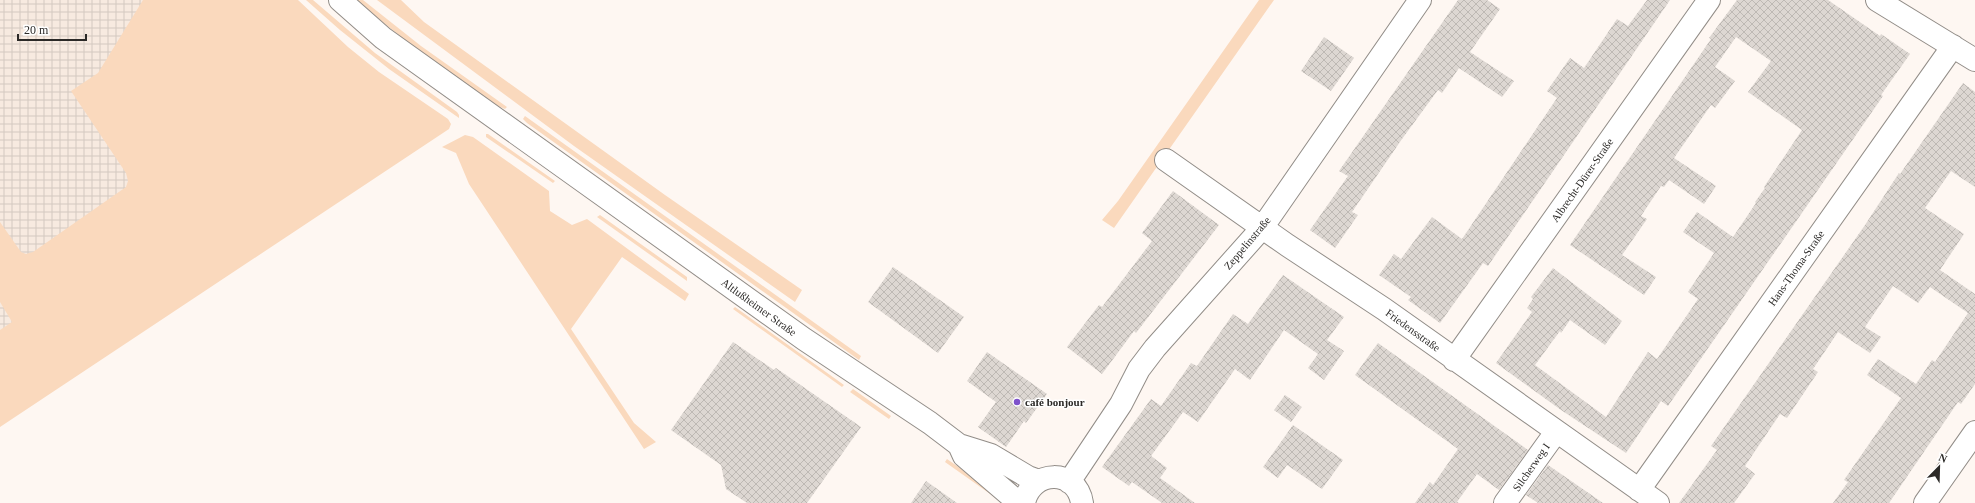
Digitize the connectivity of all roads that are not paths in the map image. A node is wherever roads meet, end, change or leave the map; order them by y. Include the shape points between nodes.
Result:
1 (340, 0) edge
2 (1420, 0) edge
3 (1709, 0) edge
4 (1877, 0) edge
5 (1953, 46) junction
6 (1975, 60) edge
7 (1166, 160) dead end
8 (1262, 228) junction
9 (1454, 360) junction
10 (1556, 432) junction
11 (1975, 432) edge
12 (959, 445) junction
13 (1038, 481) junction
14 (1069, 482) junction
15 (1639, 490) junction
16 (1019, 503) edge
17 (1024, 503) edge
18 (1082, 503) edge
19 (1505, 503) edge
20 (1658, 503) edge
21 (1925, 503) edge

1 - 12 street, Altlußheimer Straße via 383,38 561,167
2 - 8 street, Zeppelinstraße
3 - 9 street, Albrecht-Dürer-Straße
4 - 5 street
5 - 6 street
5 - 15 street, Hans-Thoma-Straße
7 - 8 street, Friedensstraße
8 - 9 street, Friedensstraße
8 - 14 street, Zeppelinstraße via 1139,369 1121,404
9 - 10 street, Friedensstraße
10 - 15 street, Friedensstraße
10 - 19 street, Silcherweg I
11 - 21 street
12 - 13 street, Altlußheimer Straße via 991,455
12 - 16 street, Altlußheimer Straße via 964,456
13 - 14 street via 1049,477
13 - 17 street via 1030,487
14 - 18 street via 1077,488
15 - 20 street, Friedensstraße

